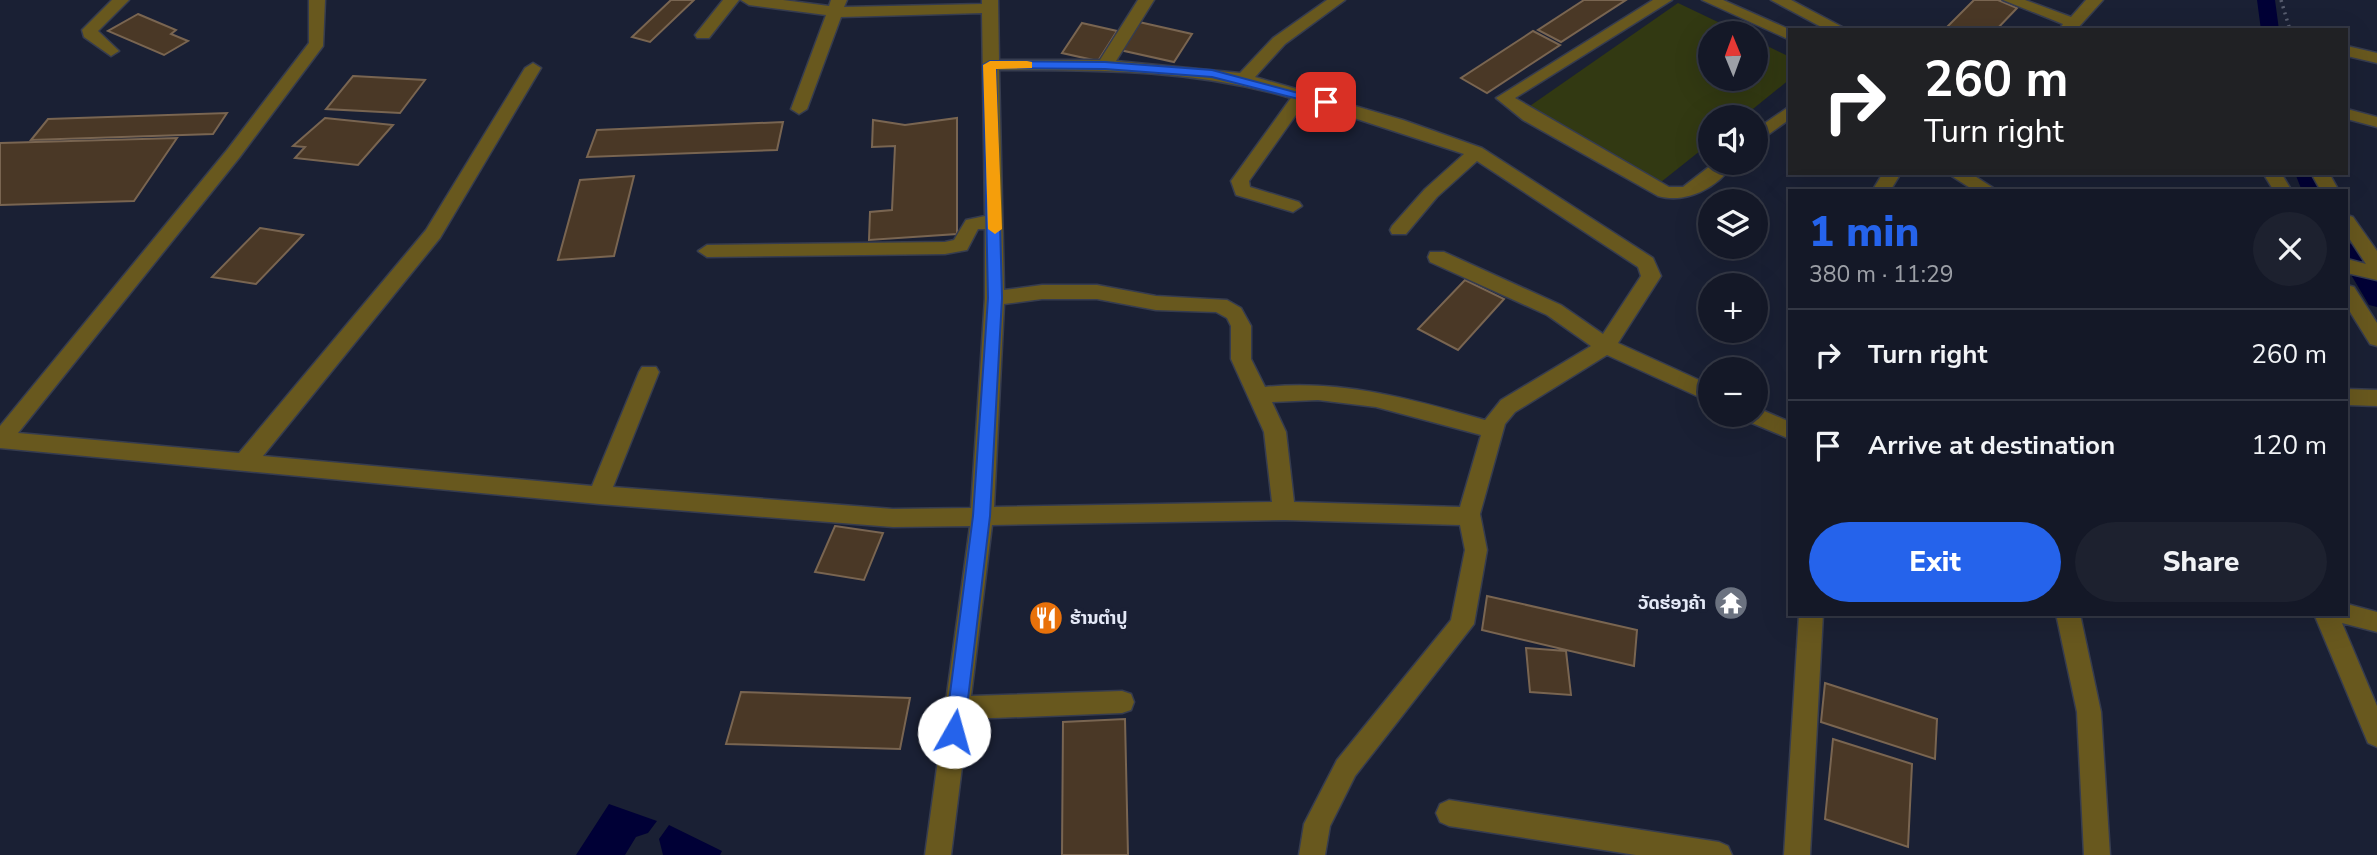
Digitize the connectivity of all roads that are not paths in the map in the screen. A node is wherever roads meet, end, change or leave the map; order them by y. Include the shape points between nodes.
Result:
1 (121, 0) edge
2 (317, 0) edge
3 (731, 0) edge
4 (749, 0) edge
5 (1146, 0) edge
6 (1338, 0) edge
7 (1664, 0) edge
8 (1710, 0) edge
9 (1779, 0) edge
10 (2011, 0) edge
11 (2095, 0) edge
12 (990, 4) edge
13 (838, 6) edge
14 (2070, 27) edge
15 (1836, 28) edge
16 (1788, 34) edge
17 (703, 36) dead end
18 (111, 51) dead end
19 (2348, 51) edge
20 (2377, 58) edge
21 (990, 65) junction
22 (1105, 65) junction
23 (533, 68) dead end
24 (1244, 79) junction
25 (1302, 95) junction
26 (799, 109) dead end
27 (1788, 113) edge
28 (2348, 114) edge
29 (2377, 122) edge
30 (1768, 129) edge
31 (1476, 152) junction
32 (1710, 175) edge
33 (1960, 175) edge
34 (1985, 189) edge
35 (1293, 206) dead end
36 (995, 221) junction
37 (2348, 223) edge
38 (1399, 230) dead end
39 (707, 251) dead end
40 (1437, 257) dead end
41 (2348, 266) edge
42 (2375, 270) edge
43 (2348, 294) edge
44 (995, 298) junction
45 (2377, 339) edge
46 (1606, 346) junction
47 (649, 372) dead end
48 (1698, 388) edge
49 (1258, 396) junction
50 (2348, 397) edge
51 (2377, 398) edge
52 (1768, 421) edge
53 (1490, 430) junction
54 (1788, 430) edge
55 (1, 440) edge
56 (244, 463) junction
57 (599, 495) junction
58 (1284, 511) junction
59 (1469, 513) junction
60 (982, 516) junction
61 (2348, 615) edge
62 (1811, 616) edge
63 (2068, 616) edge
64 (2327, 616) edge
65 (2377, 622) edge
66 (1122, 702) dead end
67 (957, 708) junction
68 (2377, 735) edge
69 (1449, 813) dead end
70 (938, 855) edge
71 (1312, 855) edge
72 (1719, 855) edge
73 (1797, 855) edge
74 (2097, 855) edge

1 - 18 street via 90,30
2 - 55 street via 317,43
3 - 17 street
4 - 13 street
5 - 22 street
6 - 24 street via 1279,41
7 - 32 street via 1504,98 1677,197
8 - 16 street
9 - 15 street
10 - 14 street
11 - 14 street
12 - 13 street
12 - 21 street
13 - 26 street
19 - 20 street
21 - 22 street
21 - 36 street
22 - 24 street
23 - 56 street via 433,234
24 - 25 street
25 - 31 street
25 - 35 street via 1241,181 1242,191
27 - 30 street
28 - 29 street
31 - 38 street
31 - 46 street via 1646,264 1651,276
33 - 34 street
36 - 39 street via 972,225 960,245 945,248
36 - 44 street
37 - 42 street
40 - 46 street via 1554,310
41 - 42 street
43 - 45 street
44 - 49 street via 1097,292 1156,303 1220,305 1234,313 1241,326 1241,359
44 - 60 street
46 - 48 street
46 - 53 street via 1508,406
47 - 57 street
49 - 53 street via 1296,391 1357,394
49 - 58 street via 1275,432
50 - 51 street
52 - 54 street
53 - 59 street
55 - 56 street
56 - 57 street
57 - 60 street via 893,518
58 - 59 street
58 - 60 street
59 - 71 street via 1476,551 1462,624 1346,768 1317,824
60 - 67 street
61 - 65 street
62 - 73 street
63 - 74 street via 2089,712
64 - 68 street
66 - 67 street
67 - 70 street
69 - 72 street

